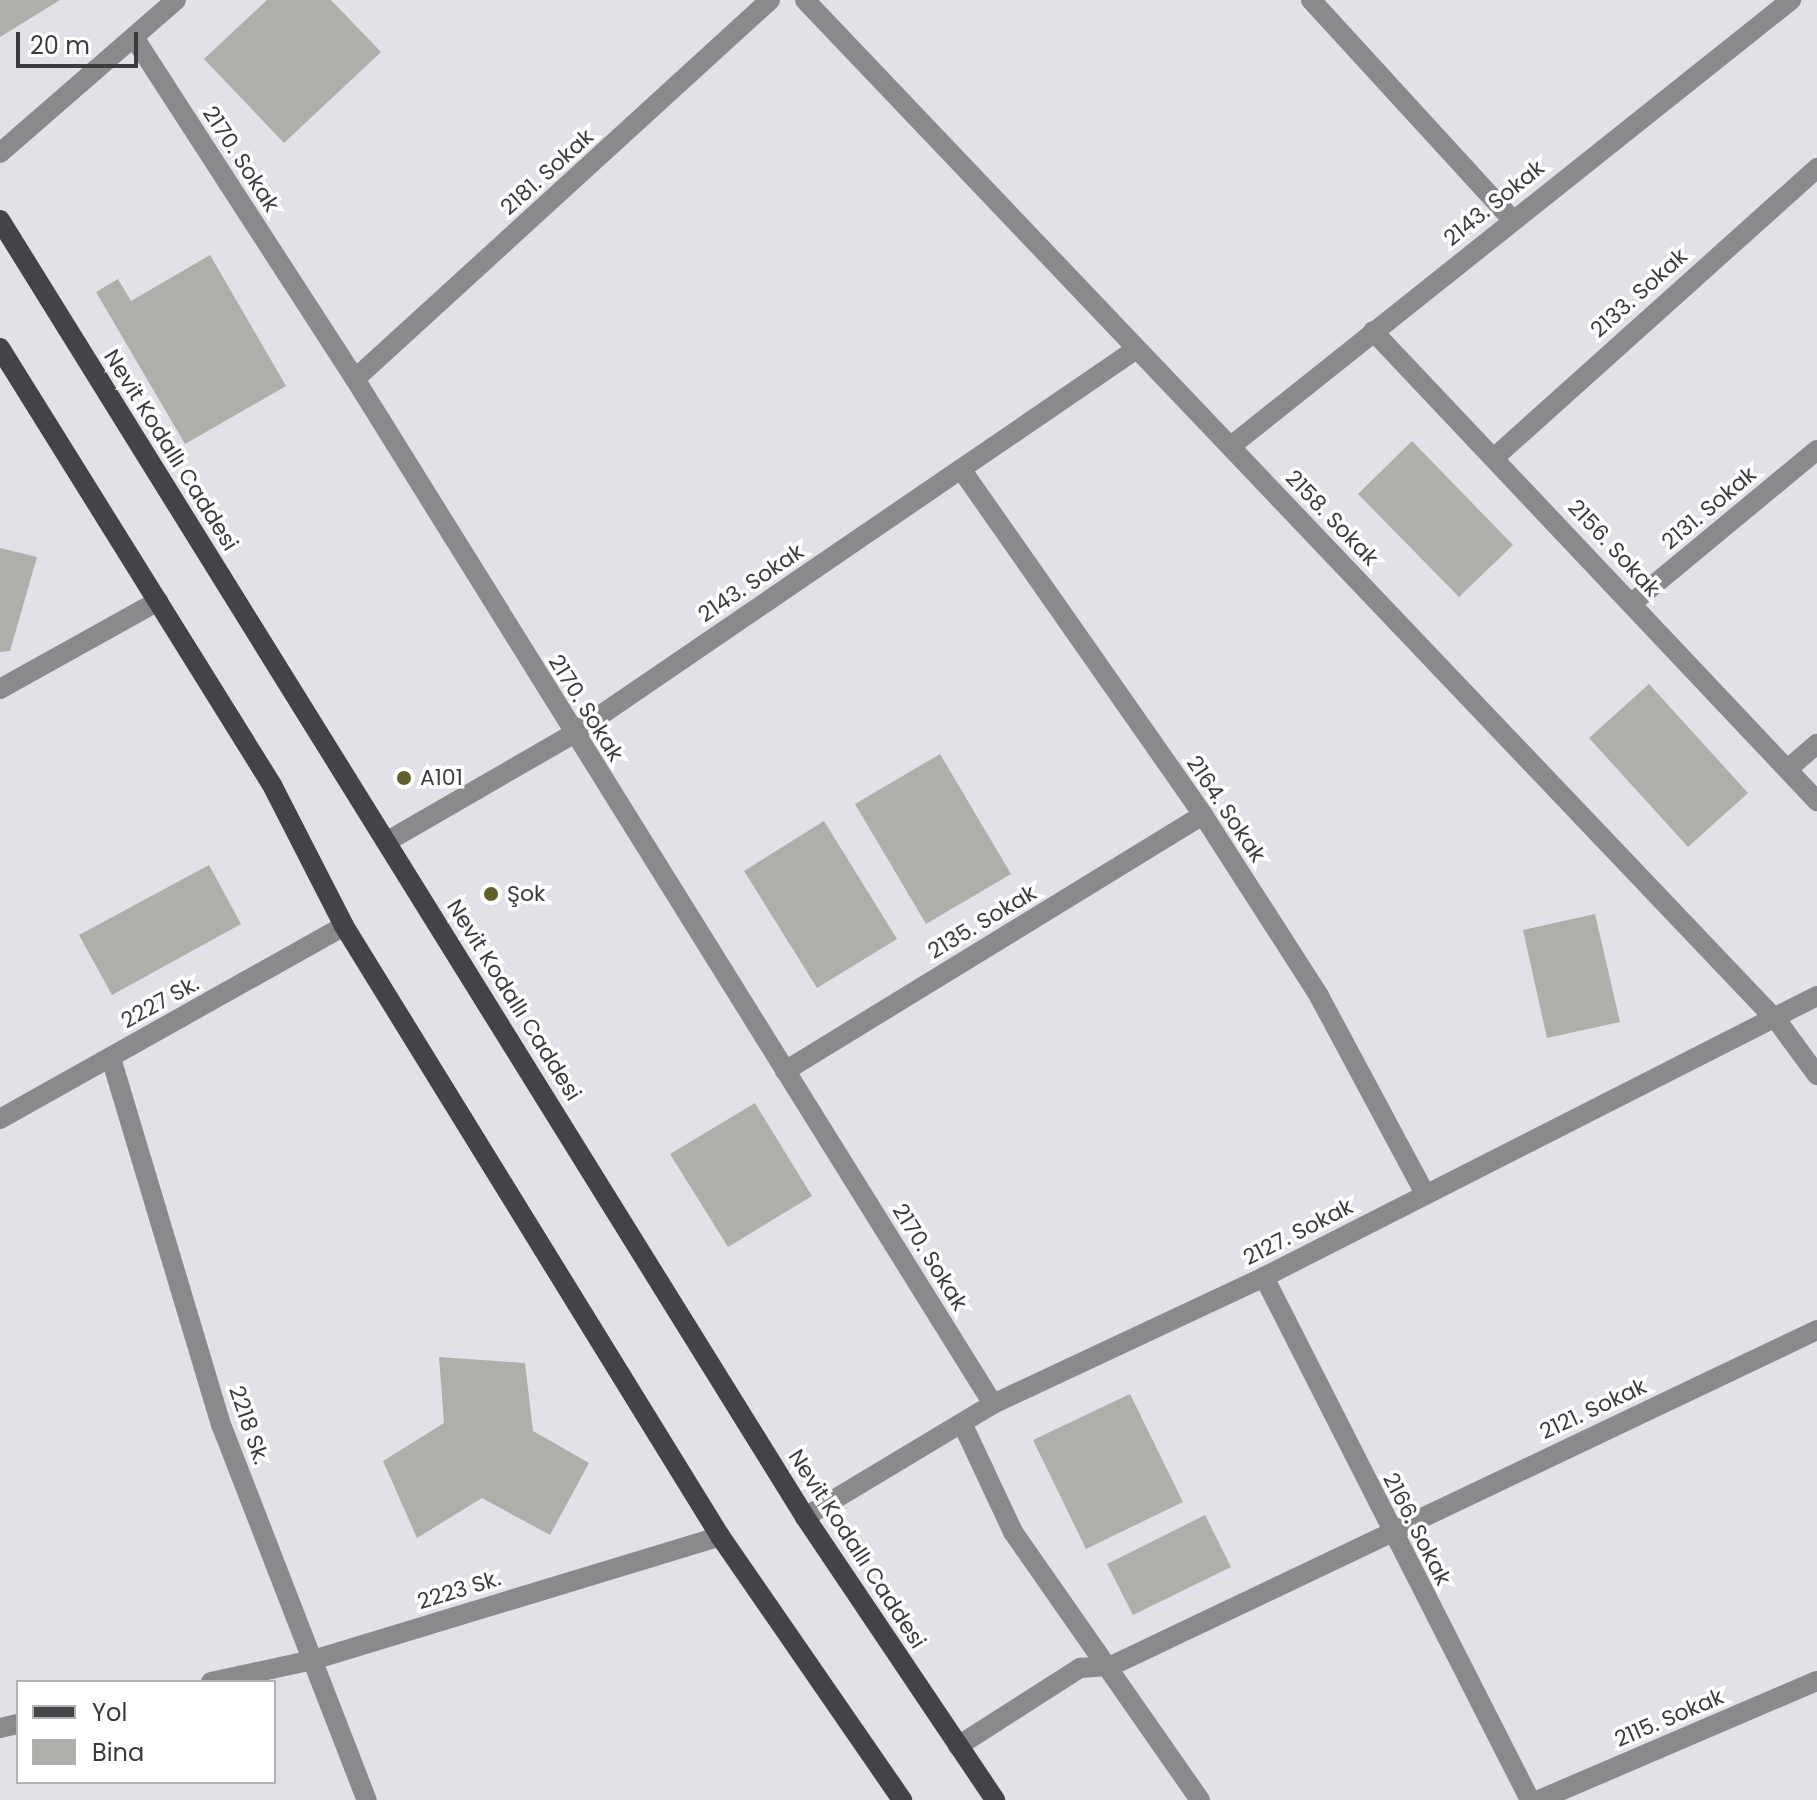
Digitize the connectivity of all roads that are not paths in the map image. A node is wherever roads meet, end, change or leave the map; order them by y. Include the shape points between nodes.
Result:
1 (176, 0) edge
2 (770, 0) edge
3 (805, 0) edge
4 (1311, 0) edge
5 (1791, 0) edge
6 (135, 39) junction
7 (0, 153) edge
8 (1817, 168) edge
9 (1512, 219) junction
10 (0, 220) edge
11 (1373, 331) junction
12 (0, 348) edge
13 (1135, 350) junction
14 (355, 379) junction
15 (1231, 446) junction
16 (1817, 450) edge
17 (1495, 457) junction
18 (961, 469) junction
19 (158, 601) junction
20 (1632, 603) junction
21 (0, 689) edge
22 (573, 734) junction
23 (1817, 744) edge
24 (1789, 768) junction
25 (1817, 801) edge
26 (1203, 815) junction
27 (386, 842) junction
28 (344, 926) junction
29 (1817, 996) edge
30 (1778, 1022) junction
31 (111, 1058) junction
32 (785, 1071) junction
33 (1817, 1075) edge
34 (0, 1119) edge
35 (1424, 1192) junction
36 (1264, 1277) junction
37 (1817, 1330) edge
38 (993, 1404) junction
39 (962, 1423) junction
40 (805, 1517) junction
41 (1390, 1531) junction
42 (720, 1536) junction
43 (313, 1660) junction
44 (1111, 1666) junction
45 (220, 1680) edge
46 (1817, 1681) edge
47 (958, 1746) junction
48 (367, 1800) edge
49 (902, 1800) edge
50 (995, 1800) edge
51 (1200, 1800) edge
52 (1530, 1800) edge
53 (1539, 1800) edge

1 - 6 street
2 - 14 street, 2181. Sokak
3 - 13 street, 2158. Sokak
4 - 9 street
5 - 9 street, 2143. Sokak
6 - 7 street
6 - 14 street, 2170. Sokak
8 - 17 street, 2133. Sokak
9 - 11 street, 2143. Sokak
10 - 27 main road, Nevit Kodallı Caddesi
11 - 15 street, 2143. Sokak
11 - 17 street, 2156. Sokak
12 - 19 main road
13 - 15 street, 2158. Sokak
13 - 18 street, 2143. Sokak
14 - 22 street, 2170. Sokak
15 - 30 street, 2158. Sokak
16 - 20 street, 2131. Sokak
17 - 20 street, 2156. Sokak
18 - 22 street, 2143. Sokak
18 - 26 street, 2164. Sokak
19 - 21 street
19 - 28 main road via 272,785
20 - 24 street, 2156. Sokak
22 - 27 street, 2143. Sokak
22 - 32 street, 2170. Sokak
23 - 24 street
24 - 25 street, 2156. Sokak
26 - 32 street, 2135. Sokak
26 - 35 street, 2164. Sokak via 1319,996
27 - 40 main road, Nevit Kodallı Caddesi
28 - 31 street, 2227 Sk.
28 - 42 main road
29 - 30 street, 2127. Sokak
30 - 33 street, 2158. Sokak
30 - 35 street, 2127. Sokak
31 - 34 street, 2227 Sk.
31 - 43 street, 2218 Sk. via 222,1427
32 - 38 street, 2170. Sokak
35 - 36 street, 2127. Sokak
36 - 38 street, 2127. Sokak
36 - 41 street, 2166. Sokak
37 - 41 street, 2121. Sokak
38 - 39 street, 2127. Sokak
39 - 40 street, 2127. Sokak
39 - 44 street via 1013,1532
40 - 47 main road, Nevit Kodallı Caddesi
41 - 44 street, 2121. Sokak
41 - 52 street, 2166. Sokak
42 - 43 street, 2223 Sk.
42 - 49 main road
43 - 45 street, 2223 Sk.
43 - 48 street, 2218 Sk.
44 - 47 street, 2121. Sokak via 1080,1668
44 - 51 street
46 - 53 street, 2115. Sokak
47 - 50 main road, Nevit Kodallı Caddesi

